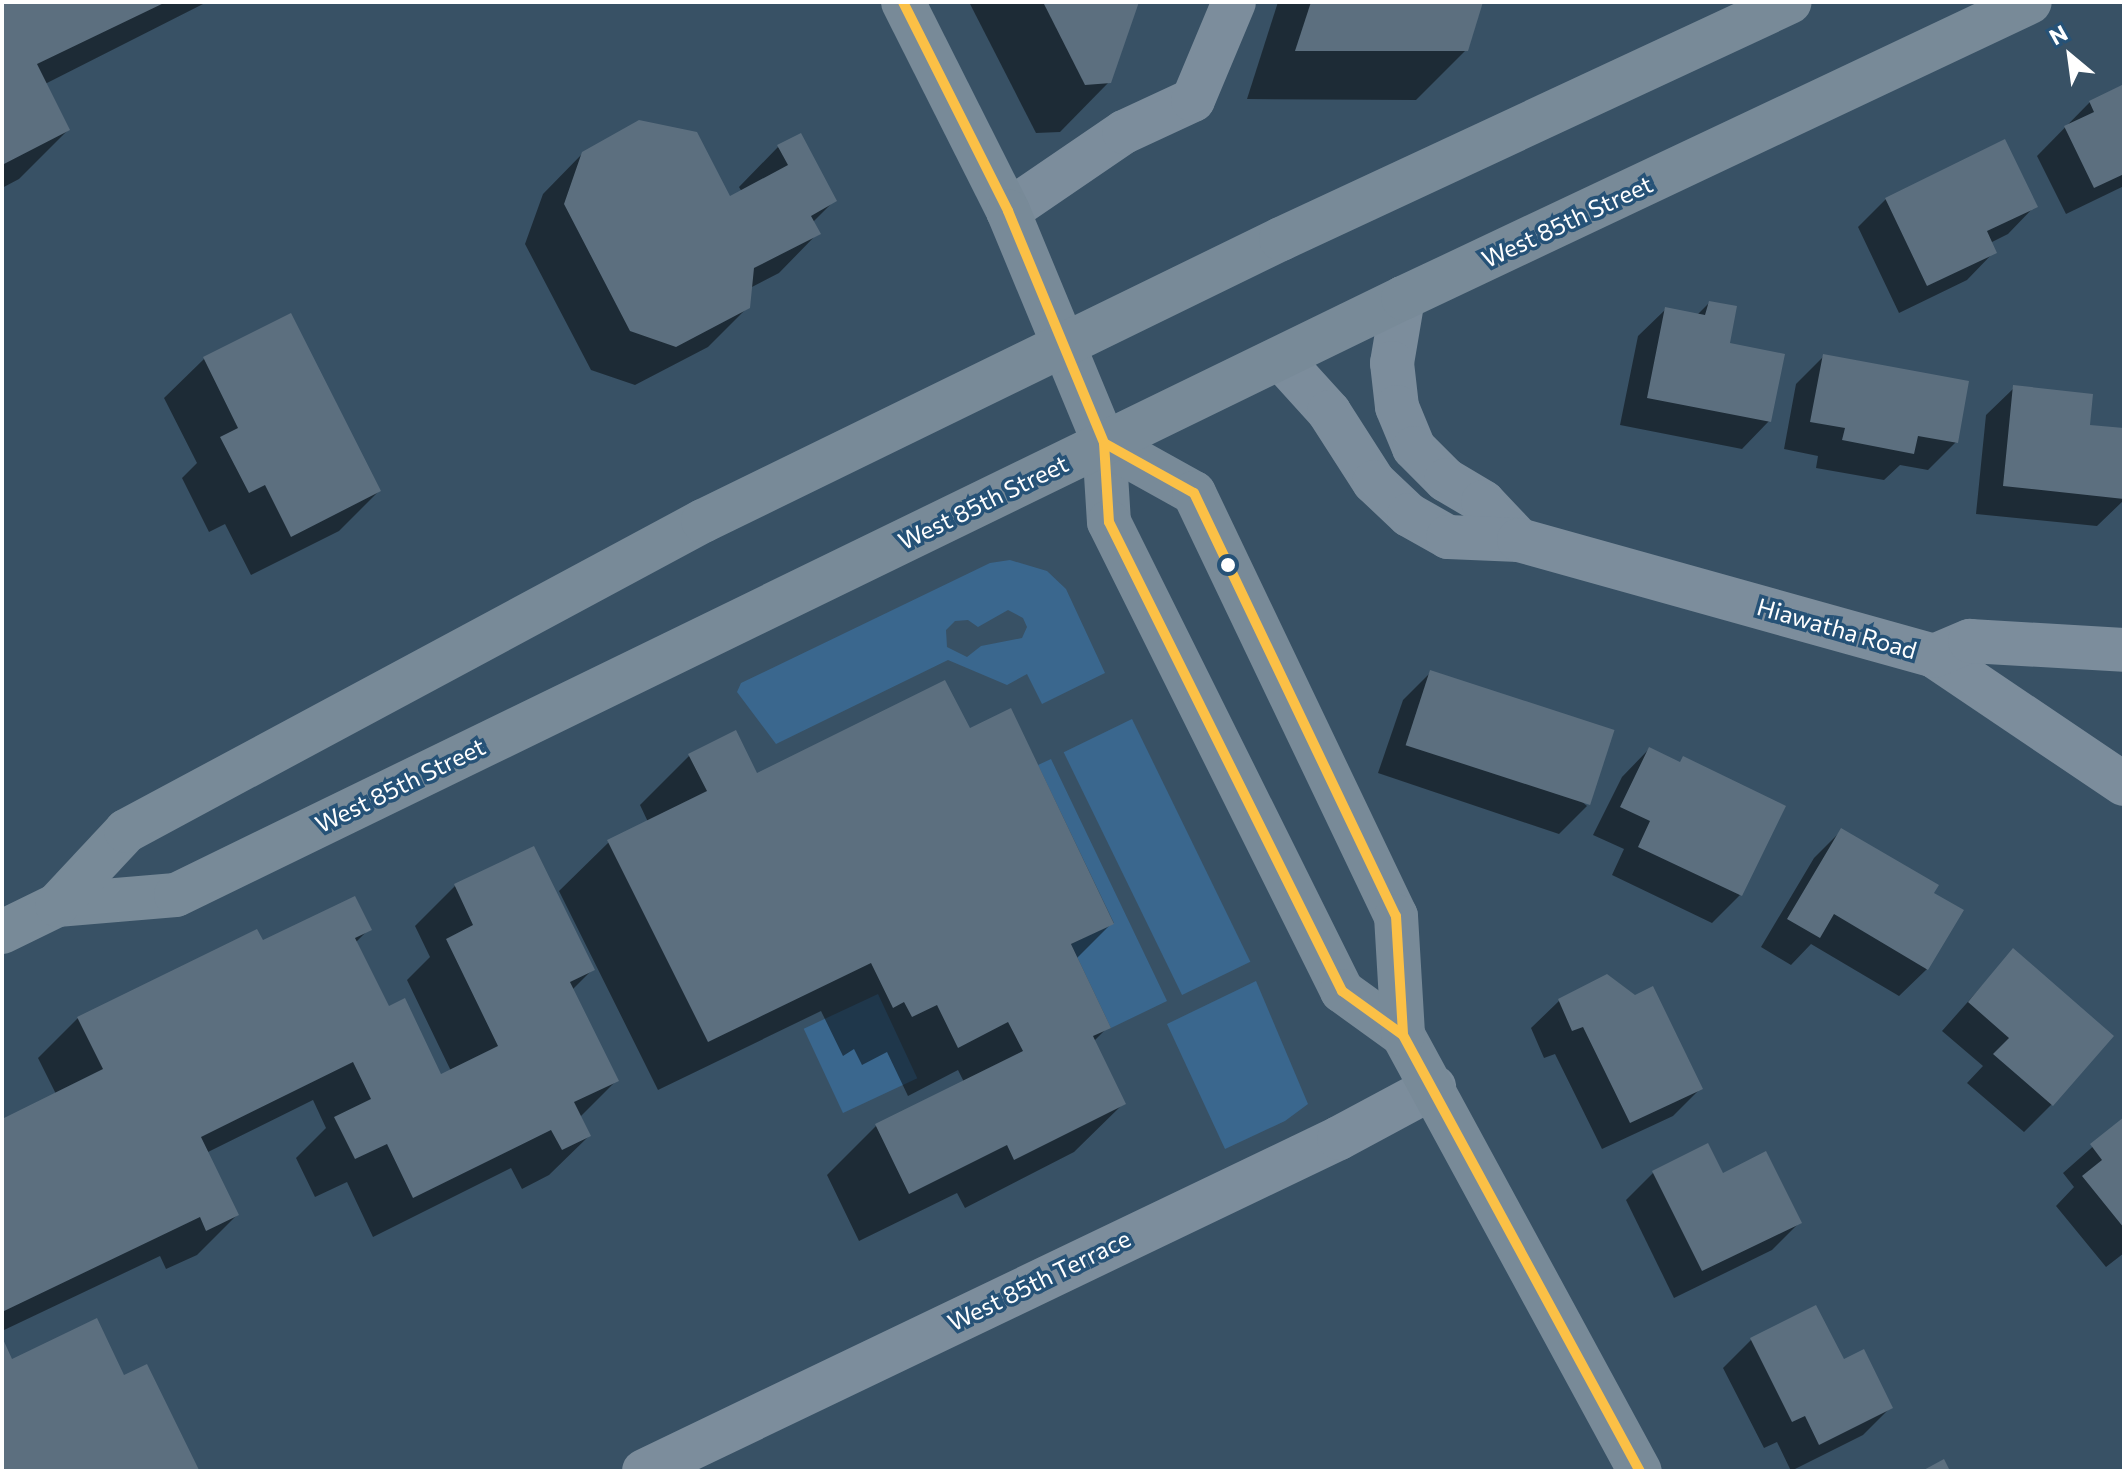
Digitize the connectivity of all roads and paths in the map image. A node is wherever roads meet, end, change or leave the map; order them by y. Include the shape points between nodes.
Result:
1 (903, 2) edge
2 (1234, 2) edge
3 (1790, 2) edge
4 (2030, 2) edge
5 (1008, 211) junction
6 (1403, 298) junction
7 (1066, 347) junction
8 (1281, 359) junction
9 (1104, 443) junction
10 (1519, 540) junction
11 (2124, 650) edge
12 (1934, 656) junction
13 (2124, 784) edge
14 (57, 905) junction
15 (2, 932) edge
16 (1403, 1035) junction
17 (1434, 1087) junction
18 (644, 1471) edge
19 (1640, 1471) edge

1 - 5 main road
2 - 5 street via 1193,100 1124,132
3 - 7 main road, West 85th Street via 1281,239
4 - 6 main road, West 85th Street
5 - 7 main road
6 - 8 main road, West 85th Street
6 - 10 street via 1392,363 1397,407 1414,448 1446,480 1483,502
7 - 9 main road
7 - 14 main road, West 85th Street via 703,521 135,826
8 - 9 main road, West 85th Street
8 - 10 street, Hiawatha Road via 1329,412 1374,482 1409,515 1448,537
9 - 14 main road, West 85th Street via 176,895
9 - 16 main road via 1109,522 1342,991
9 - 16 main road via 1194,493 1396,916
10 - 12 street, Hiawatha Road
11 - 12 street via 1970,641
12 - 13 street, Hiawatha Road
14 - 15 main road, West 85th Street
16 - 17 main road
17 - 18 street, West 85th Terrace via 1339,1138
17 - 19 main road

